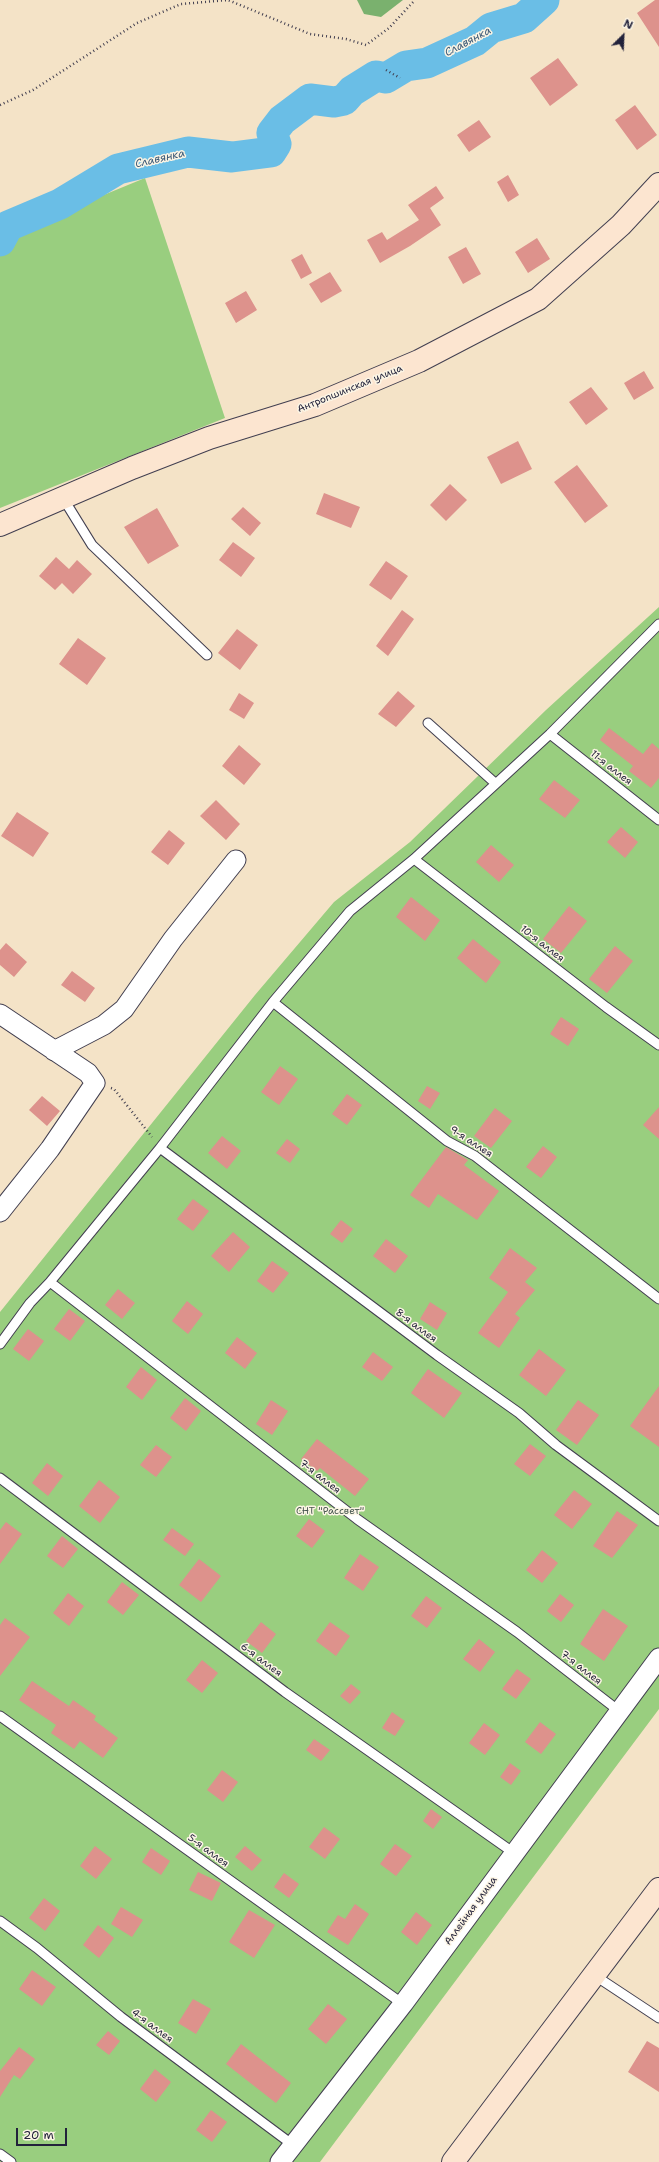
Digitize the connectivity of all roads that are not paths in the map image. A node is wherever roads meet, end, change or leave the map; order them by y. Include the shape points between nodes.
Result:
1 (659, 184) edge
2 (63, 498) junction
3 (0, 525) edge
4 (659, 624) edge
5 (207, 655) dead end
6 (428, 723) dead end
7 (550, 734) junction
8 (496, 783) junction
9 (659, 820) edge
10 (414, 859) junction
11 (236, 860) dead end
12 (273, 1002) junction
13 (0, 1014) edge
14 (659, 1044) edge
15 (54, 1051) junction
16 (160, 1148) junction
17 (0, 1212) edge
18 (50, 1282) junction
19 (659, 1298) edge
20 (0, 1344) edge
21 (0, 1478) edge
22 (659, 1522) edge
23 (659, 1658) edge
24 (619, 1711) junction
25 (0, 1716) edge
26 (514, 1853) junction
27 (659, 1890) edge
28 (0, 1921) edge
29 (594, 1975) junction
30 (403, 2004) junction
31 (659, 2018) edge
32 (293, 2145) junction
33 (0, 2154) edge
34 (10, 2162) edge
35 (280, 2162) edge
36 (453, 2162) edge

1 - 2 street, Антропшинская улица via 621,225 538,299 419,361 315,405 209,438
2 - 3 street, Антропшинская улица
2 - 5 lane via 92,545
4 - 7 lane
6 - 8 lane
7 - 8 lane
7 - 9 lane, 11-я аллея
8 - 10 lane
10 - 12 lane via 350,911
10 - 14 lane, 10-я аллея via 606,1007
11 - 15 street via 173,939 124,1009 104,1025
12 - 16 lane
12 - 19 lane, 9-я аллея via 448,1141 475,1156
13 - 15 street
15 - 17 street via 88,1073 95,1083 50,1149
16 - 18 lane
16 - 22 lane, 8-я аллея via 437,1356 519,1413 556,1445
18 - 20 lane via 30,1303
18 - 24 lane, 7-я аллея via 357,1519 517,1632
21 - 26 lane, 6-я аллея via 285,1692
23 - 24 street, Аллейная улица
24 - 26 street, Аллейная улица
25 - 30 lane, 5-я аллея
26 - 30 street, Аллейная улица
27 - 29 street
28 - 32 lane, 4-я аллея via 122,2017
29 - 31 lane
29 - 36 street
30 - 32 street, Аллейная улица
32 - 35 street, Аллейная улица
33 - 34 lane

